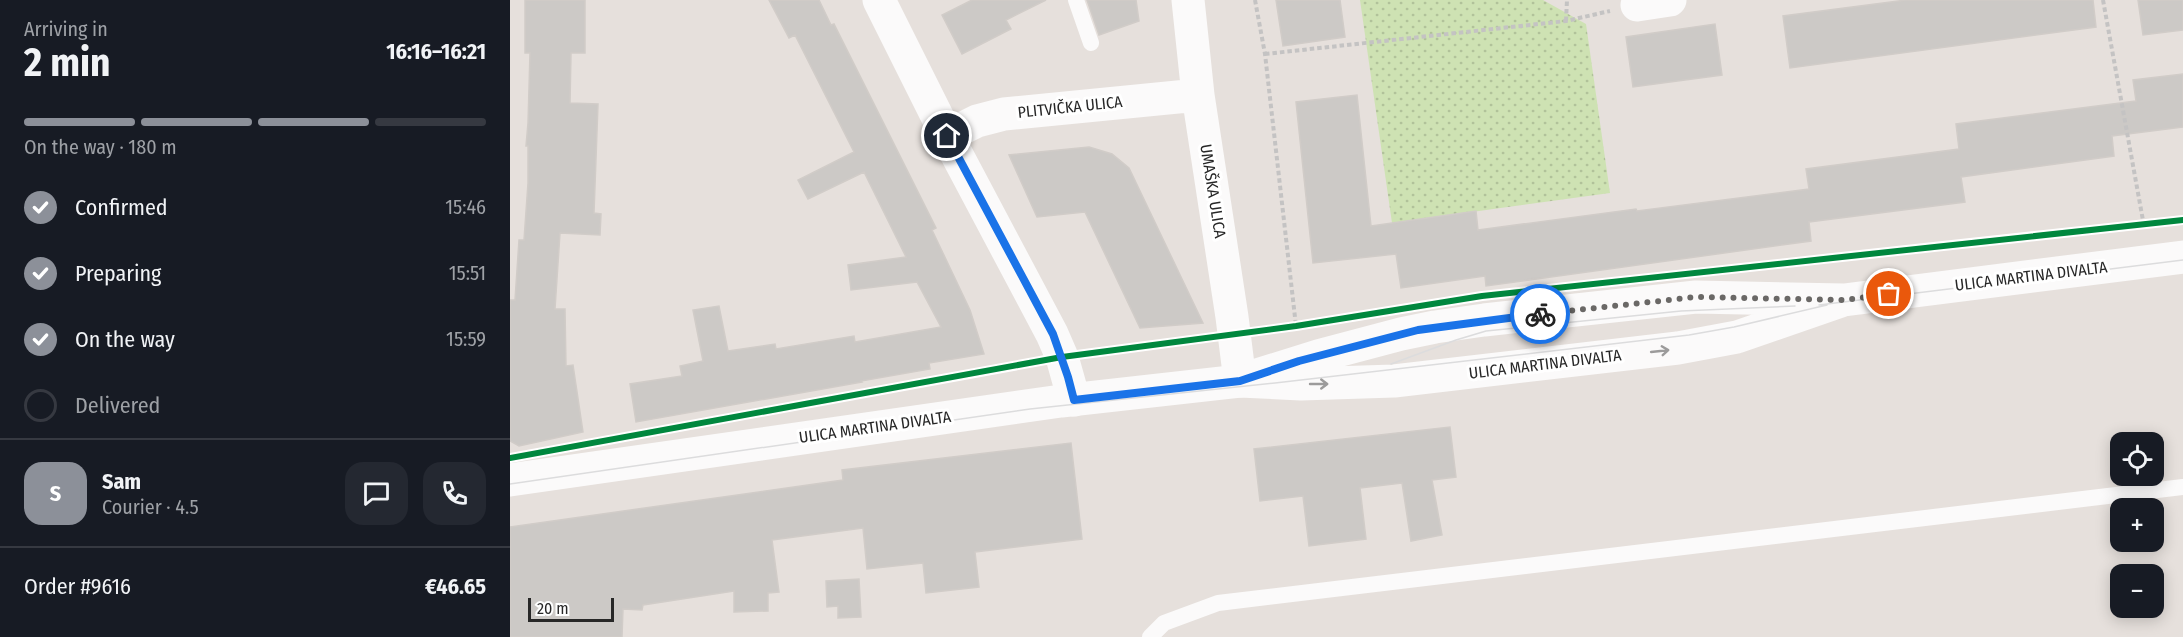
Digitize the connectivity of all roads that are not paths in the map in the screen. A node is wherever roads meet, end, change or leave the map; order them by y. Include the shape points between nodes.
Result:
1 (879, 0) edge
2 (1076, 0) edge
3 (1188, 0) edge
4 (1670, 0) edge
5 (1637, 5) road end
6 (1091, 43) dead end
7 (1198, 95) junction
8 (947, 136) junction
9 (2183, 257) edge
10 (1844, 300) junction
11 (1240, 381) junction
12 (1074, 400) junction
13 (510, 480) edge
14 (2183, 487) edge
15 (1150, 637) edge

1 - 8 street
2 - 6 lane
3 - 7 street, UMAŠKA ULICA
4 - 5 street
7 - 8 street, PLITVIČKA ULICA via 1004,114 977,121
7 - 11 street, UMAŠKA ULICA
8 - 12 street via 1053,334
9 - 10 street, ULICA MARTINA DIVALTA
11 -> 10 street, ULICA MARTINA DIVALTA via 1394,381 1678,348 1737,337
10 - 11 street, ULICA MARTINA DIVALTA via 1696,297 1484,320 1401,334
11 - 12 street, ULICA MARTINA DIVALTA
12 - 13 street, ULICA MARTINA DIVALTA
14 - 15 lane via 1218,603 1164,623

